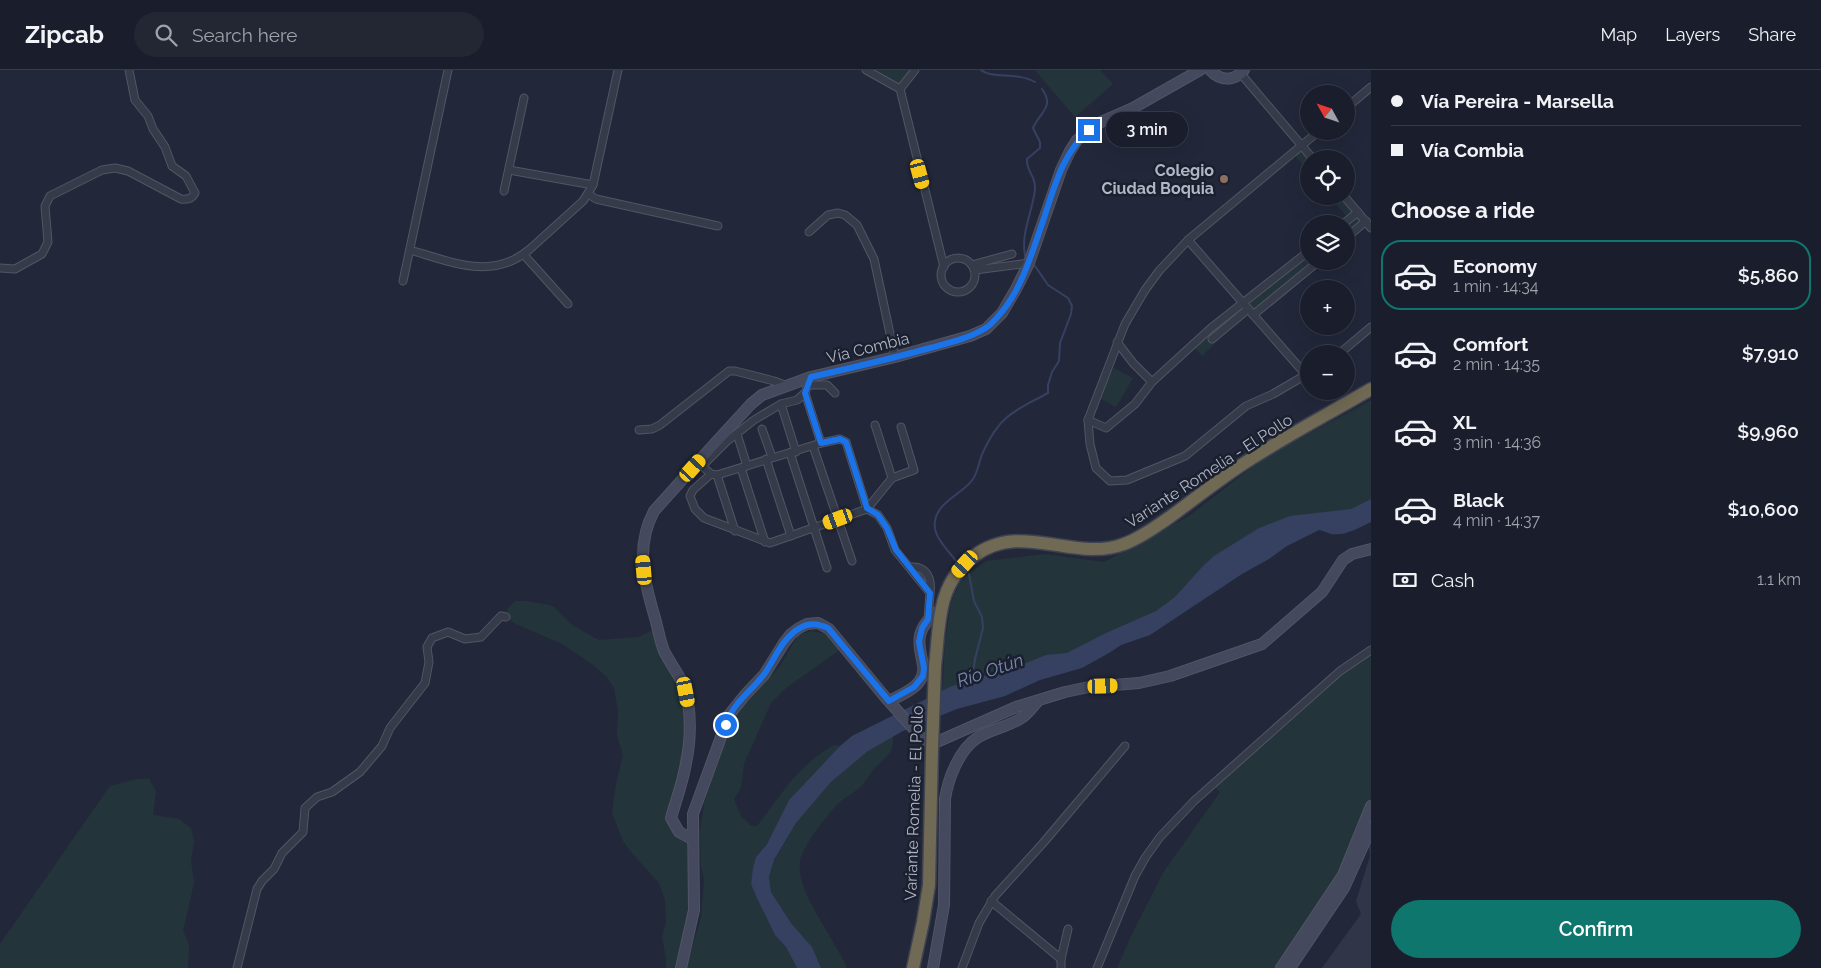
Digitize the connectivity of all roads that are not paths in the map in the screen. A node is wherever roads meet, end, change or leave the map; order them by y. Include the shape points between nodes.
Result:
1 (129, 70) edge
2 (448, 70) edge
3 (618, 70) edge
4 (866, 70) edge
5 (915, 70) edge
6 (1210, 70) edge
7 (1195, 71) edge
8 (1242, 72) edge
9 (1371, 87) edge
10 (900, 89) junction
11 (524, 98) dead end
12 (1355, 100) edge
13 (1309, 140) edge
14 (1302, 146) junction
15 (1305, 150) edge
16 (509, 170) junction
17 (593, 185) junction
18 (504, 190) dead end
19 (588, 194) junction
20 (1352, 205) edge
21 (1358, 212) junction
22 (1354, 215) edge
23 (1366, 221) junction
24 (718, 226) dead end
25 (1371, 228) edge
26 (1355, 230) edge
27 (809, 232) dead end
28 (1188, 240) junction
29 (410, 250) junction
30 (1012, 254) dead end
31 (524, 255) junction
32 (1300, 259) edge
33 (1029, 263) junction
34 (944, 266) junction
35 (0, 268) edge
36 (974, 268) junction
37 (1307, 270) edge
38 (403, 281) dead end
39 (568, 304) dead end
40 (1245, 306) junction
41 (1253, 315) junction
42 (1371, 326) edge
43 (1212, 339) dead end
44 (1117, 342) junction
45 (1349, 345) edge
46 (896, 357) junction
47 (1300, 366) edge
48 (1300, 378) edge
49 (810, 381) junction
50 (1152, 382) junction
51 (787, 386) junction
52 (1371, 389) edge
53 (805, 393) junction
54 (835, 393) dead end
55 (781, 404) junction
56 (1088, 420) junction
57 (875, 425) dead end
58 (901, 426) dead end
59 (639, 430) dead end
60 (762, 430) dead end
61 (737, 434) junction
62 (817, 445) junction
63 (793, 452) junction
64 (769, 458) junction
65 (698, 467) junction
66 (744, 467) junction
67 (714, 475) junction
68 (892, 478) junction
69 (867, 508) junction
70 (838, 519) junction
71 (814, 528) junction
72 (735, 531) junction
73 (791, 536) junction
74 (765, 542) junction
75 (1371, 549) edge
76 (852, 561) dead end
77 (828, 568) dead end
78 (941, 609) junction
79 (506, 617) dead end
80 (928, 619) junction
81 (1371, 650) edge
82 (889, 701) junction
83 (1038, 701) junction
84 (1125, 746) dead end
85 (1371, 806) edge
86 (1371, 828) edge
87 (692, 838) junction
88 (991, 901) junction
89 (1068, 929) dead end
90 (1061, 959) junction
91 (237, 968) edge
92 (681, 968) edge
93 (913, 968) edge
94 (934, 968) edge
95 (962, 968) edge
96 (1060, 968) edge
97 (1097, 968) edge
98 (1281, 968) edge
99 (1290, 968) edge

1 - 35 street via 135,100 148,116 172,166 186,176 196,193 188,200 181,199 128,171 102,170 50,196 45,206 48,242 42,254 15,269
2 - 29 street
3 - 17 street
4 - 10 street
5 - 10 street
6 - 8 main road via 1225,79
7 - 33 main road, Vía Combia via 1133,108 1101,122 1078,140 1060,170
8 - 14 street
9 - 12 street
10 - 34 street
11 - 16 street
13 - 14 street
14 - 15 street
14 - 28 street
16 - 17 street
16 - 18 street
17 - 19 street
19 - 24 street via 596,199
19 - 31 street
20 - 21 street
21 - 22 street
21 - 23 street
23 - 25 street
23 - 26 street
27 - 46 street via 828,215 838,213 857,225 874,259
28 - 40 street
28 - 44 street via 1145,290
29 - 31 street via 469,267 505,264
29 - 38 street
30 - 36 street
31 - 39 street
32 - 40 street
33 - 36 street
33 - 46 main road, Vía Combia via 1002,313 986,328 970,336
34 - 36 street via 959,258
34 - 36 street via 943,283 956,292 972,286
37 - 41 street
40 - 41 street
40 - 43 street
40 - 50 street via 1211,328
41 - 47 street
42 - 45 street
44 - 50 street
44 - 56 street
46 - 49 main road, Vía Combia
48 - 56 street via 1246,406 1185,456 1127,480 1110,480 1096,468
49 - 51 main road, Vía Combia
49 - 53 street
49 - 54 street via 827,385
50 - 56 street via 1134,404 1106,428
51 - 59 street via 729,371 660,425
51 - 65 main road, Vía Combia via 758,398
52 - 78 highway, Variante Romelia - El Pollo via 1263,452 1151,530 1125,544 1090,549 1017,540 988,547 958,572 946,590
53 - 55 street via 797,400
53 - 62 street
55 - 61 street
55 - 63 street
57 - 68 street
58 - 68 street via 914,470
60 - 64 street
61 - 65 street
61 - 66 street
62 - 63 street
62 - 69 street via 840,439 846,442
62 - 70 street
63 - 64 street
63 - 71 street
64 - 66 street
64 - 73 street
65 - 67 street
65 - 87 main road, Vía Combia via 654,511 648,522 642,556 644,582 664,650 681,678 688,702 690,727 686,764 671,818 679,832
66 - 67 street
66 - 74 street
67 - 72 street
67 - 72 street via 693,490 690,496 695,509 704,518
68 - 69 street
69 - 70 street
69 - 80 street via 878,515 896,550 930,593
70 - 71 street
70 - 76 street
71 - 73 street
71 - 77 street
72 - 74 street
73 - 74 street via 770,544
75 - 83 main road via 1343,560 1322,592 1262,644 1170,676 1132,684 1089,687
78 - 80 main road
78 - 93 highway, Variante Romelia - El Pollo, bridge via 935,666 929,885
79 - 91 street via 500,616 481,637 465,639 448,632 432,638 427,646 429,662 425,683 390,728 382,746 360,772 332,792 317,797 305,808 303,832 282,853 274,869 262,881 252,904
80 - 82 main road via 919,642 923,676 914,687
81 - 97 street via 1340,670 1194,801 1160,837 1136,876
82 - 83 main road via 915,730 932,742
82 - 87 main road via 828,628 818,623 798,628 784,643 764,675 729,715 693,814
83 - 94 main road via 1023,717 976,738 952,770 945,799 944,905
84 - 88 street
85 - 98 main road via 1343,875
86 - 99 main road via 1344,888
87 - 92 main road via 694,910
88 - 90 street
88 - 95 street
89 - 90 street
90 - 96 street

